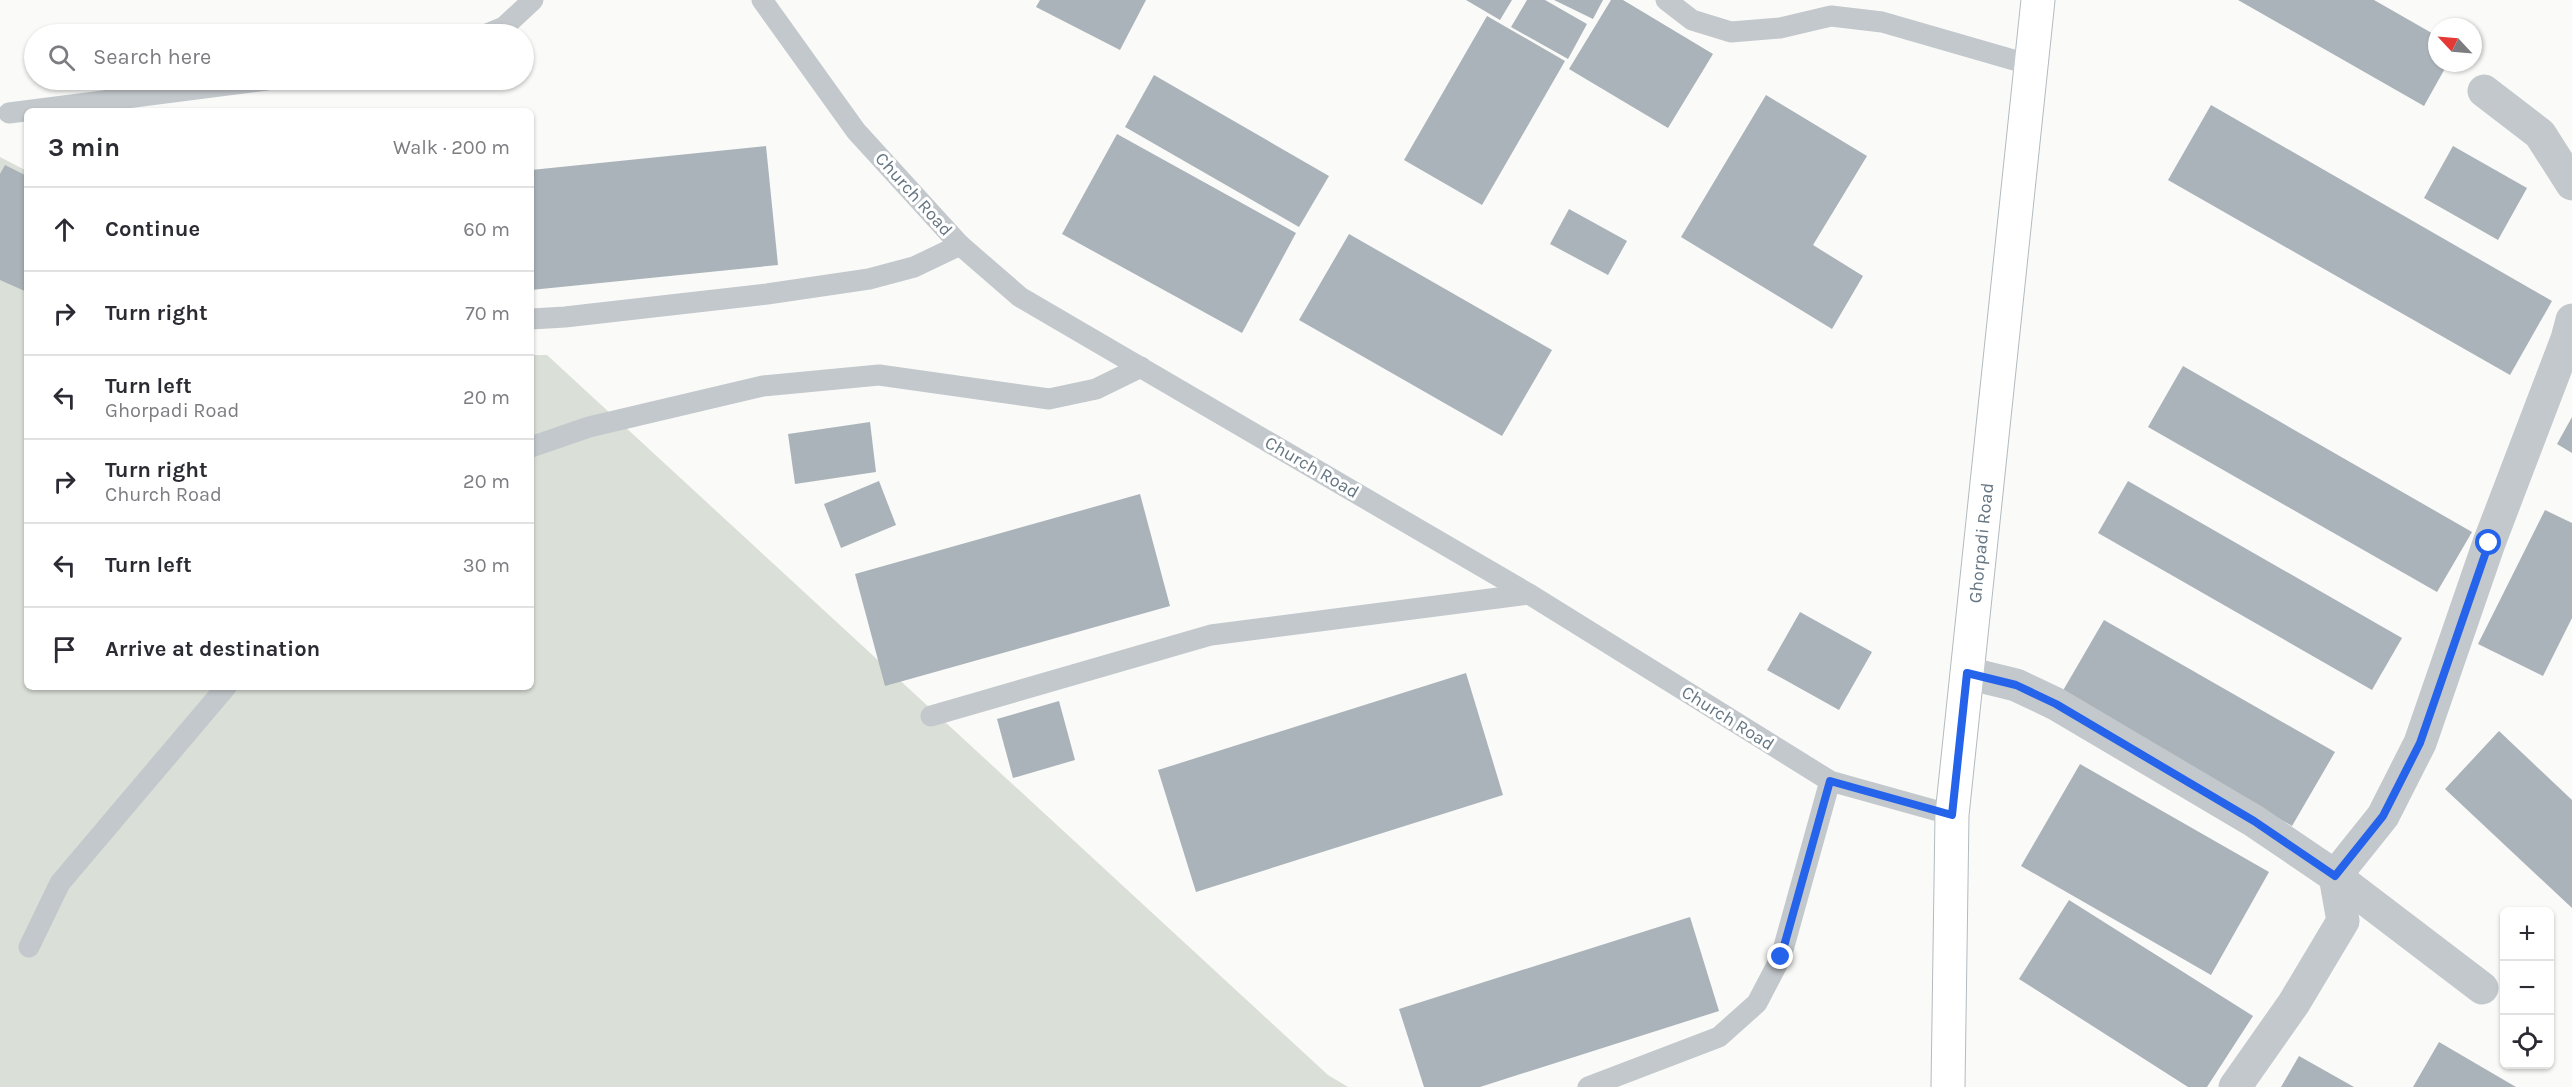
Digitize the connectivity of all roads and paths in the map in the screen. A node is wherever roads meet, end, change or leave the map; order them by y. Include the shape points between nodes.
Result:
1 (533, 0) edge
2 (762, 0) edge
3 (1666, 0) edge
4 (2038, 0) edge
5 (507, 24) edge
6 (2031, 65) junction
7 (189, 90) edge
8 (2484, 91) dead end
9 (48, 108) edge
10 (24, 111) edge
11 (9, 113) dead end
12 (2572, 184) edge
13 (960, 244) junction
14 (534, 319) edge
15 (2572, 320) edge
16 (1141, 367) junction
17 (534, 446) edge
18 (1529, 594) junction
19 (1967, 673) junction
20 (223, 690) edge
21 (931, 716) dead end
22 (1830, 781) junction
23 (1952, 815) junction
24 (2335, 876) junction
25 (29, 947) dead end
26 (2482, 988) dead end
27 (1588, 1087) edge
28 (1948, 1087) edge
29 (2235, 1087) edge

1 - 5 lane
2 - 13 lane, Church Road via 856,131
3 - 6 lane via 1692,20 1731,32 1780,28 1831,16 1882,22
4 - 6 main road, Ghorpadi Road
6 - 19 main road, Ghorpadi Road
7 - 9 lane
8 - 12 street via 2540,134
10 - 11 lane
13 - 14 lane via 914,267 869,279
13 - 16 lane, Church Road via 1020,297
15 - 24 street via 2420,743 2383,816
16 - 17 lane via 1096,389 1048,399 879,375 764,386 589,427
16 - 18 lane, Church Road
18 - 21 lane via 1211,635
18 - 22 lane, Church Road
19 - 23 main road, Ghorpadi Road
19 - 24 street via 2016,685 2056,704 2254,821
20 - 25 lane via 60,883
22 - 23 lane, Church Road
22 - 27 lane via 1781,957 1757,1003 1719,1037
23 - 28 main road, Ghorpadi Road
24 - 26 street
24 - 29 street via 2343,921 2294,1003

